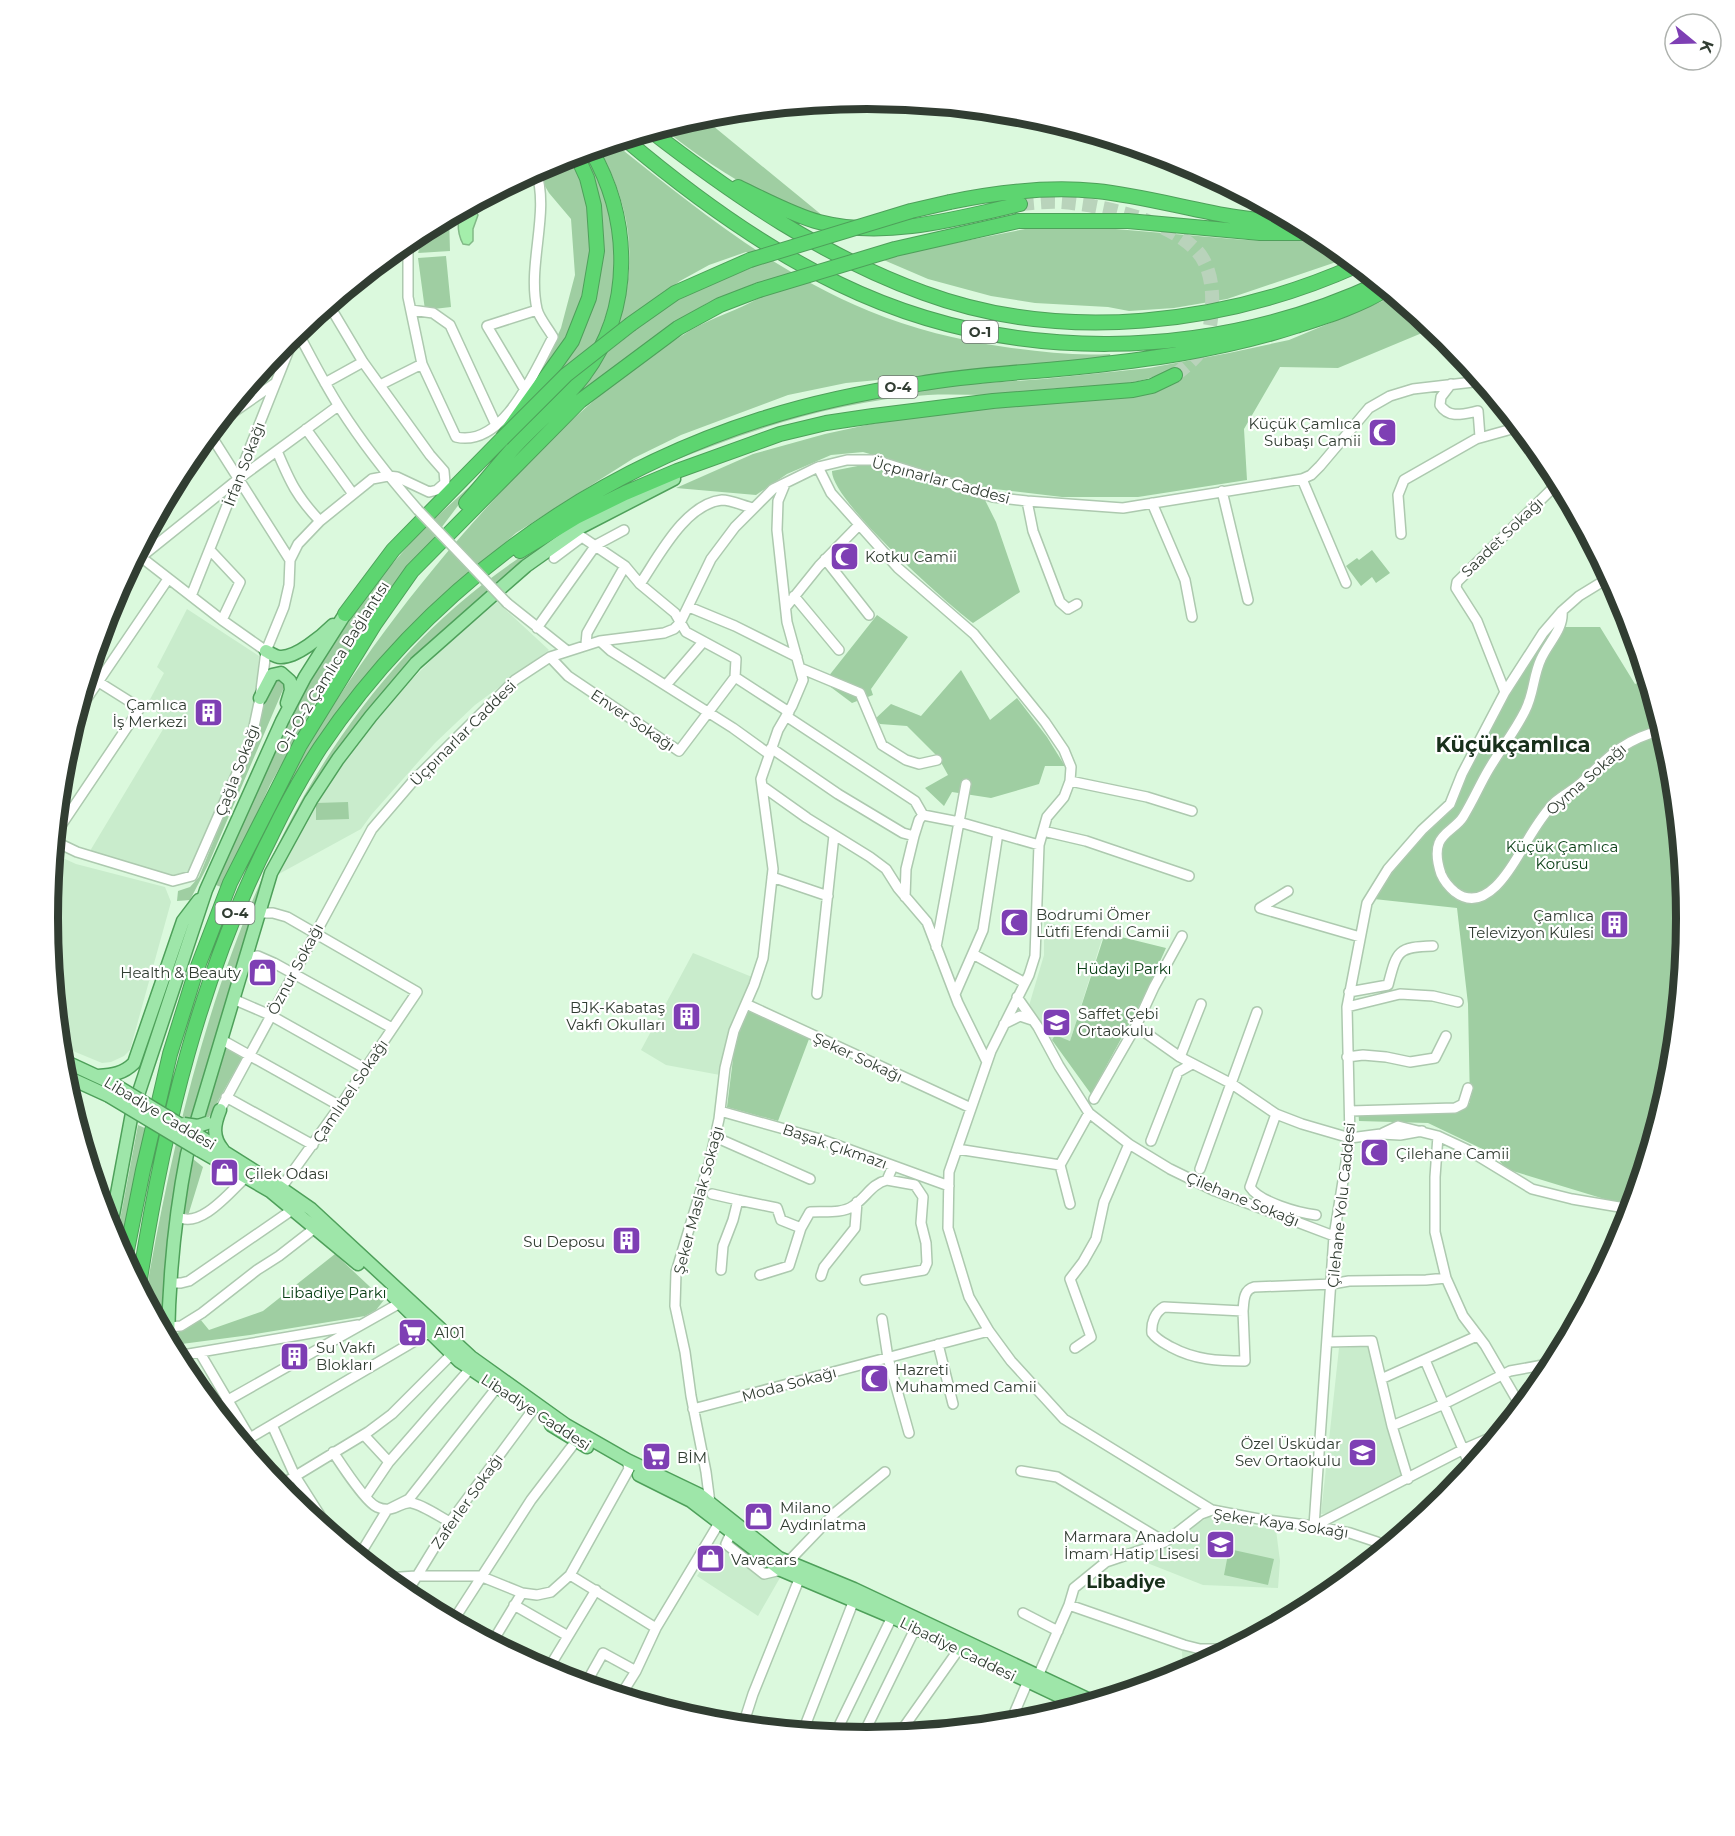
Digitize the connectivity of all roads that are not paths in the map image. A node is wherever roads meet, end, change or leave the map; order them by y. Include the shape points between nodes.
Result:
1 (659, 137) edge
2 (631, 145) edge
3 (595, 157) edge
4 (580, 163) edge
5 (697, 166) junction
6 (539, 179) edge
7 (954, 206) junction
8 (1279, 221) edge
9 (1298, 233) edge
10 (408, 252) edge
11 (1350, 268) edge
12 (1372, 286) edge
13 (1380, 293) edge
14 (411, 310) junction
15 (537, 310) junction
16 (333, 311) edge
17 (302, 340) edge
18 (285, 356) edge
19 (363, 362) junction
20 (422, 364) junction
21 (1175, 375) tunnel mouth
22 (1471, 380) edge
23 (275, 383) junction
24 (325, 383) junction
25 (1451, 384) junction
26 (380, 385) junction
27 (525, 390) junction
28 (242, 406) edge
29 (338, 406) junction
30 (496, 425) junction
31 (306, 429) junction
32 (1511, 429) edge
33 (1480, 437) junction
34 (502, 439) junction
35 (215, 442) edge
36 (277, 451) junction
37 (706, 461) junction
38 (818, 467) junction
39 (388, 476) junction
40 (1302, 478) junction
41 (237, 480) junction
42 (785, 484) junction
43 (1552, 489) edge
44 (1222, 491) junction
45 (353, 494) junction
46 (1027, 501) junction
47 (1152, 503) junction
48 (753, 508) junction
49 (320, 521) junction
50 (859, 525) junction
51 (624, 530) dead end
52 (1401, 534) dead end
53 (596, 545) junction
54 (149, 548) edge
55 (210, 550) junction
56 (143, 558) edge
57 (554, 558) dead end
58 (825, 559) junction
59 (290, 561) junction
60 (625, 566) junction
61 (412, 571) junction
62 (168, 579) junction
63 (1603, 581) edge
64 (1346, 583) dead end
65 (640, 584) junction
66 (191, 596) junction
67 (794, 596) junction
68 (450, 597) junction
69 (1248, 600) dead end
70 (1077, 603) dead end
71 (689, 607) junction
72 (786, 607) junction
73 (1562, 611) junction
74 (345, 614) junction
75 (869, 615) dead end
76 (1192, 617) dead end
77 (222, 620) junction
78 (1552, 622) junction
79 (680, 623) junction
80 (537, 628) junction
81 (1558, 631) junction
82 (600, 641) junction
83 (703, 642) junction
84 (586, 644) junction
85 (566, 650) junction
86 (839, 650) dead end
87 (266, 651) junction
88 (550, 657) junction
89 (797, 657) junction
90 (800, 668) junction
91 (735, 676) junction
92 (95, 679) edge
93 (99, 682) junction
94 (666, 685) junction
95 (1505, 692) junction
96 (90, 694) edge
97 (260, 698) junction
98 (708, 712) junction
99 (788, 714) junction
100 (282, 721) junction
101 (1654, 732) edge
102 (770, 751) junction
103 (937, 760) dead end
104 (1071, 781) junction
105 (966, 784) dead end
106 (762, 786) junction
107 (1192, 811) dead end
108 (923, 815) junction
109 (64, 821) edge
110 (959, 822) junction
111 (372, 829) joint
112 (1043, 831) junction
113 (998, 833) junction
114 (834, 835) junction
115 (914, 836) junction
116 (62, 845) edge
117 (1039, 845) junction
118 (1189, 876) dead end
119 (772, 877) junction
120 (206, 890) junction
121 (1288, 891) dead end
122 (828, 896) junction
123 (905, 897) junction
124 (258, 913) junction
125 (314, 932) junction
126 (1182, 936) dead end
127 (1360, 937) junction
128 (1433, 946) dead end
129 (935, 947) junction
130 (973, 954) junction
131 (246, 957) junction
132 (293, 972) junction
133 (1025, 983) junction
134 (1349, 992) junction
135 (817, 994) dead end
136 (955, 994) junction
137 (1017, 997) junction
138 (233, 999) junction
139 (1458, 1002) dead end
140 (746, 1004) junction
141 (1201, 1004) dead end
142 (1347, 1007) junction
143 (1257, 1012) dead end
144 (270, 1016) junction
145 (1033, 1020) junction
146 (1004, 1024) junction
147 (1136, 1026) junction
148 (392, 1028) junction
149 (1446, 1036) dead end
150 (222, 1040) junction
151 (249, 1054) junction
152 (1180, 1057) junction
153 (1347, 1057) junction
154 (987, 1062) junction
155 (72, 1064) edge
156 (1192, 1064) junction
157 (366, 1069) junction
158 (98, 1076) junction
159 (75, 1079) edge
160 (1232, 1084) junction
161 (1468, 1088) dead end
162 (112, 1090) junction
163 (226, 1097) junction
164 (1094, 1099) dead end
165 (340, 1106) junction
166 (971, 1108) junction
167 (220, 1110) junction
168 (1350, 1110) junction
169 (720, 1111) junction
170 (1089, 1113) junction
171 (1276, 1114) junction
172 (174, 1121) junction
173 (1438, 1136) junction
174 (715, 1137) junction
175 (1350, 1138) junction
176 (1150, 1141) dead end
177 (1129, 1144) junction
178 (313, 1145) junction
179 (197, 1148) junction
180 (957, 1149) junction
181 (228, 1155) junction
182 (1060, 1165) junction
183 (893, 1166) junction
184 (1200, 1169) dead end
185 (246, 1177) junction
186 (810, 1179) dead end
187 (887, 1180) junction
188 (949, 1186) junction
189 (281, 1188) junction
190 (712, 1194) dead end
191 (738, 1200) junction
192 (857, 1202) junction
193 (1070, 1204) dead end
194 (137, 1205) junction
195 (1623, 1207) edge
196 (292, 1210) junction
197 (114, 1211) edge
198 (1316, 1215) dead end
199 (177, 1216) junction
200 (315, 1228) junction
201 (801, 1228) junction
202 (1334, 1236) junction
203 (128, 1246) edge
204 (131, 1252) edge
205 (721, 1270) dead end
206 (141, 1273) edge
207 (760, 1275) dead end
208 (821, 1276) dead end
209 (1446, 1278) junction
210 (865, 1280) dead end
211 (170, 1283) junction
212 (1332, 1284) junction
213 (400, 1303) junction
214 (1243, 1311) junction
215 (882, 1319) dead end
216 (365, 1323) junction
217 (168, 1324) edge
218 (172, 1331) edge
219 (988, 1331) junction
220 (429, 1332) junction
221 (1477, 1336) junction
222 (1327, 1342) junction
223 (938, 1344) junction
224 (1075, 1348) dead end
225 (200, 1353) junction
226 (452, 1354) junction
227 (187, 1355) edge
228 (888, 1358) junction
229 (1425, 1360) junction
230 (1542, 1365) edge
231 (470, 1369) junction
232 (1502, 1376) junction
233 (1381, 1379) junction
234 (498, 1386) junction
235 (1517, 1399) edge
236 (228, 1401) junction
237 (222, 1404) edge
238 (953, 1404) dead end
239 (1444, 1404) junction
240 (693, 1409) junction
241 (532, 1411) junction
242 (272, 1425) junction
243 (1392, 1426) junction
244 (240, 1428) edge
245 (909, 1432) dead end
246 (364, 1435) junction
247 (249, 1438) edge
248 (576, 1441) junction
249 (1484, 1441) edge
250 (1462, 1450) junction
251 (333, 1452) junction
252 (1467, 1460) edge
253 (389, 1462) junction
254 (628, 1465) junction
255 (1021, 1471) dead end
256 (885, 1472) dead end
257 (295, 1476) junction
258 (1408, 1479) junction
259 (287, 1481) edge
260 (366, 1496) junction
261 (710, 1503) junction
262 (316, 1510) edge
263 (387, 1510) junction
264 (1212, 1510) junction
265 (723, 1520) junction
266 (450, 1522) junction
267 (1314, 1526) junction
268 (1165, 1542) junction
269 (1379, 1545) edge
270 (363, 1550) edge
271 (785, 1566) junction
272 (570, 1575) junction
273 (416, 1576) junction
274 (480, 1576) junction
275 (399, 1577) edge
276 (800, 1577) junction
277 (411, 1586) edge
278 (596, 1590) junction
279 (522, 1593) junction
280 (854, 1600) junction
281 (514, 1605) junction
282 (1069, 1605) junction
283 (1023, 1613) dead end
284 (457, 1615) edge
285 (892, 1617) junction
286 (656, 1628) junction
287 (915, 1629) junction
288 (1058, 1631) junction
289 (496, 1636) edge
290 (568, 1636) junction
291 (959, 1649) junction
292 (1214, 1649) edge
293 (552, 1662) edge
294 (636, 1671) junction
295 (589, 1677) edge
296 (1033, 1679) junction
297 (625, 1689) edge
298 (1083, 1697) edge
299 (1070, 1701) edge
300 (1016, 1713) edge
301 (746, 1717) edge
302 (806, 1724) edge
303 (839, 1726) edge
304 (905, 1726) edge
305 (866, 1727) edge

1 - 5 highway, O-1
2 - 12 highway, O-1 via 720,212 790,258 896,308 977,332 1061,343 1181,340 1267,323
3 - 61 highway via 607,180 621,234 620,284 609,328 584,374 519,442
4 - 34 highway, bridge via 594,206 597,251 582,318 572,341
5 - 7 highway via 818,222 839,226 909,227 1020,204
5 - 11 highway, O-1 via 772,218 888,279 956,303 1026,317 1139,321 1221,311 1302,288
6 - 15 street via 534,281
7 - 8 highway via 983,195 1028,189 1080,190
7 - 34 highway, bridge via 911,211 750,260 675,293 566,375
9 - 61 highway, O-1-O-2 Çamlıca Bağlantısı / O-4, bridge via 1128,221 1018,221 895,249 759,290 678,328 580,401
10 - 14 street
13 - 68 highway, O-4 via 1325,317 1220,347 1157,358 922,383 858,394 759,420 679,450 572,505
14 - 20 street
14 - 30 street via 433,313 450,325
15 - 27 street via 553,337
15 - 27 street via 488,326
16 - 19 street
17 - 24 street
18 - 23 street, İrfan Sokağı
19 - 24 street
19 - 26 street
20 - 26 street
20 - 30 street via 456,437 475,437
21 - 37 highway via 1152,386 1118,392 993,401 826,423 780,434
22 - 25 street, Üçpınarlar Caddesi
23 - 28 street
23 - 41 street, İrfan Sokağı
24 - 29 street
25 - 33 street via 1440,405 1448,414 1478,411
25 - 40 street, Üçpınarlar Caddesi via 1413,389 1369,408 1320,466
26 - 39 street via 444,471 445,483 429,492
27 - 30 street
29 - 31 street
29 - 39 street
31 - 36 street
31 - 45 street
32 - 33 street
33 - 52 street via 1404,480 1398,495
34 - 74 highway via 393,550
35 - 41 street
36 - 41 street
36 - 49 street via 292,486
37 - 68 highway via 576,517
37 - 124 main road via 553,545 417,663 344,750 311,800 272,873
38 - 42 street, Üçpınarlar Caddesi
38 - 46 street, Üçpınarlar Caddesi via 847,460 875,460 993,497
38 - 50 street via 831,493
39 - 45 street, Çağla Sokağı via 372,479
39 - 80 street, bridge via 507,603
40 - 44 street, Üçpınarlar Caddesi
40 - 64 street
41 - 54 street
41 - 55 street, İrfan Sokağı
41 - 59 street
42 - 48 street, Üçpınarlar Caddesi via 773,489
42 - 72 street, Şeker Maslak Sokağı via 778,501 777,530
43 - 95 street, Saadet Sokağı via 1456,582 1481,629
44 - 47 street, Üçpınarlar Caddesi
44 - 69 street
45 - 49 street, Çağla Sokağı
46 - 47 street, Üçpınarlar Caddesi via 1122,508
46 - 70 street via 1060,602 1068,609
47 - 76 street via 1185,580
48 - 65 street via 723,500 699,507 680,526
48 - 71 street, Üçpınarlar Caddesi via 711,559
49 - 59 street, Çağla Sokağı via 298,544
50 - 58 street
50 - 104 street via 898,568 974,634 1064,750 1071,766
51 - 53 street
53 - 57 street via 582,537
53 - 60 street
53 - 80 street
55 - 66 street, İrfan Sokağı
55 - 77 street via 240,582
56 - 62 street
58 - 67 street
58 - 75 street
59 - 87 street, Çağla Sokağı via 284,607
60 - 65 street
60 - 84 street via 587,633
61 - 194 highway, O-1-O-2 Çamlıca Bağlantısı / O-4 via 300,746 230,884 195,974 170,1054
62 - 66 street
62 - 93 street
63 - 73 street, Çilehane Yolu Caddesi
65 - 79 street via 675,613
66 - 77 street
67 - 72 street
67 - 86 street
68 - 206 highway, O-4 via 383,666 318,751 252,872 193,1030 162,1153
71 - 79 street, Üçpınarlar Caddesi
71 - 89 street
72 - 89 street, Şeker Maslak Sokağı
73 - 78 street, Çilehane Yolu Caddesi
73 - 81 street, Oyma Sokağı
74 - 87 main road via 306,647 279,657
74 - 100 main road
77 - 87 street
78 - 81 street via 1558,622
78 - 95 street, Çilehane Yolu Caddesi
79 - 82 street, Üçpınarlar Caddesi via 664,633
79 - 83 street via 686,632
80 - 85 street
81 - 101 street, Oyma Sokağı via 1540,661 1526,711 1462,819 1439,843 1439,868 1452,889 1468,899 1489,891 1508,872 1537,824 1555,803 1622,746
82 - 84 street, Üçpınarlar Caddesi
82 - 94 street
83 - 91 street via 736,659
83 - 94 street
84 - 85 street, Üçpınarlar Caddesi
85 - 88 street, Üçpınarlar Caddesi
87 - 97 street, Çağla Sokağı
88 - 98 street, Enver Sokağı via 568,676 679,751
88 - 111 street, Üçpınarlar Caddesi via 514,680 456,736
89 - 90 street, Şeker Maslak Sokağı
90 - 99 street, Şeker Maslak Sokağı via 803,680
90 - 103 street via 860,693 882,745 919,764
91 - 98 street, Enver Sokağı
91 - 99 street
92 - 93 street
93 - 96 street
93 - 109 street via 140,708
94 - 98 street
95 - 127 street, Çilehane Yolu Caddesi via 1450,804 1388,869 1367,903
97 - 100 main road via 272,675 286,676 291,690
97 - 116 street, Çağla Sokağı via 251,741 192,876 173,881
98 - 102 street
99 - 102 street, Şeker Maslak Sokağı
99 - 108 street via 915,801
100 - 120 main road, Çağla Sokağı
102 - 106 street, Şeker Maslak Sokağı
102 - 115 street via 873,816
104 - 107 street via 1148,797
104 - 112 street via 1064,797 1047,817
105 - 110 street
106 - 114 street
106 - 119 street, Şeker Maslak Sokağı
108 - 110 street
108 - 115 street
110 - 113 street
110 - 129 street
111 - 125 street, Öznur Sokağı
112 - 117 street
112 - 118 street via 1086,841
113 - 117 street
113 - 130 street via 983,930
114 - 122 street
114 - 123 street via 886,869
115 - 123 street via 906,869
117 - 133 street via 1035,956
119 - 122 street
119 - 140 street, Şeker Maslak Sokağı via 763,958
120 - 158 main road via 183,921 134,1063 112,1076
120 - 197 main road via 132,1113
121 - 127 street via 1260,908
122 - 135 street
123 - 129 street via 927,922
124 - 125 street via 287,917
124 - 131 main road
125 - 132 street, Öznur Sokağı
125 - 148 street, Çamlıbel Sokağı via 417,992
126 - 147 street
127 - 134 street, Çilehane Yolu Caddesi
128 - 134 street via 1409,946 1395,958 1388,985
129 - 136 street
130 - 133 street
130 - 136 street
131 - 132 street via 258,956
131 - 138 main road
132 - 144 street, Öznur Sokağı
132 - 148 street
133 - 137 street
134 - 142 street, Çilehane Yolu Caddesi
136 - 154 street
137 - 145 street, Çilehane Sokağı
137 - 146 street
138 - 144 street
138 - 150 main road
139 - 142 street via 1400,994
140 - 166 street, Şeker Sokağı
140 - 169 street, Şeker Maslak Sokağı via 725,1068
141 - 152 street
142 - 153 street, Çilehane Yolu Caddesi
143 - 160 street
144 - 151 street, Öznur Sokağı
144 - 157 street
145 - 146 street via 1020,1016
145 - 170 street, Çilehane Sokağı
146 - 154 street
147 - 152 street
147 - 164 street
148 - 157 street, Çamlıbel Sokağı
149 - 153 street via 1435,1058 1410,1062 1363,1055
150 - 151 street
150 - 179 main road
151 - 163 street, Öznur Sokağı
151 - 165 street
152 - 156 street
153 - 168 street, Çilehane Yolu Caddesi
154 - 166 street
155 - 158 main road, Libadiye Caddesi
156 - 160 street
156 - 176 street via 1178,1072
157 - 165 street, Çamlıbel Sokağı
158 - 162 main road, Libadiye Caddesi
159 - 162 main road, Libadiye Caddesi
160 - 171 street
160 - 184 street
161 - 168 street via 1463,1104 1455,1108
162 - 172 main road, Libadiye Caddesi, bridge
162 - 179 main road, Libadiye Caddesi, bridge
163 - 167 street, Öznur Sokağı
163 - 178 street
165 - 178 street, Çamlıbel Sokağı
166 - 180 street
167 - 172 main road, bridge via 207,1124
167 - 181 main road via 215,1135
168 - 175 street, Çilehane Yolu Caddesi
169 - 174 street, Şeker Maslak Sokağı
169 - 183 street, Başak Çıkmazı via 820,1139
170 - 177 street, Çilehane Sokağı
170 - 182 street
171 - 175 street
171 - 198 street via 1250,1187 1257,1196
172 - 179 main road, Libadiye Caddesi, bridge
173 - 175 street via 1398,1126 1381,1134
173 - 195 street via 1532,1190
173 - 209 street via 1435,1232
174 - 186 street
174 - 240 street, Şeker Maslak Sokağı via 676,1272 675,1306
175 - 202 street, Çilehane Yolu Caddesi
177 - 202 street, Çilehane Sokağı via 1215,1191
177 - 224 street via 1104,1202 1096,1239 1070,1279 1091,1337
178 - 189 street, Çamlıbel Sokağı
179 - 181 main road, Libadiye Caddesi
179 - 185 main road, Libadiye Caddesi
179 - 199 main road
180 - 182 street
180 - 188 street
181 - 189 main road, Libadiye Caddesi
182 - 193 street
183 - 187 street
183 - 188 street, Başak Çıkmazı
185 - 196 main road, Libadiye Caddesi
185 - 199 street via 204,1215 189,1221
187 - 192 street via 879,1182
187 - 210 street via 915,1185 922,1197 927,1263 924,1270
188 - 219 street via 948,1228 969,1298
189 - 254 main road, Libadiye Caddesi via 310,1209 471,1358
190 - 191 street
191 - 201 street via 777,1208 781,1220
191 - 205 street via 723,1246
192 - 201 street via 837,1211 810,1212
192 - 208 street via 855,1228
194 - 203 highway
194 - 204 highway, O-4
196 - 200 main road, Libadiye Caddesi
196 - 211 street via 189,1281
199 - 211 main road
200 - 213 main road, Libadiye Caddesi
200 - 218 street
201 - 207 street via 789,1266
202 - 212 street, Çilehane Yolu Caddesi
209 - 212 street
209 - 221 street
211 - 217 main road
212 - 214 street via 1250,1288 1245,1294
212 - 222 street, Çilehane Yolu Caddesi
213 - 216 street
213 - 220 main road, Libadiye Caddesi
214 - 214 street via 1245,1361 1185,1355 1152,1333 1154,1317 1164,1307
215 - 228 street
216 - 225 street
216 - 236 street
219 - 223 street, Moda Sokağı
219 - 264 street via 1064,1419
220 - 226 main road, Libadiye Caddesi
220 - 242 street
221 - 229 street
221 - 232 street
222 - 233 street via 1372,1341
222 - 267 street, Çilehane Yolu Caddesi
223 - 228 street, Moda Sokağı
223 - 238 street
225 - 227 street
225 - 236 street
226 - 231 main road, Libadiye Caddesi
226 - 246 street via 392,1414
228 - 240 street, Moda Sokağı
228 - 245 street
229 - 233 street
229 - 239 street
230 - 232 street via 1522,1367
231 - 234 main road, Libadiye Caddesi
231 - 253 street
232 - 235 street
232 - 239 street
233 - 243 street
234 - 241 main road, Libadiye Caddesi
234 - 263 street via 409,1499
236 - 237 street
236 - 244 street
239 - 243 street
239 - 250 street
240 - 261 street, Şeker Maslak Sokağı
241 - 248 main road, Libadiye Caddesi
241 - 266 street, Zaferler Sokağı
242 - 247 street
242 - 257 street
243 - 258 street
246 - 251 street
246 - 253 street
248 - 254 main road, Libadiye Caddesi
248 - 274 street
249 - 250 street
250 - 252 street
250 - 258 street
251 - 257 street
251 - 260 street
253 - 260 street
254 - 261 main road, Libadiye Caddesi via 700,1495
254 - 265 main road, Libadiye Caddesi
254 - 272 street
255 - 268 street via 1057,1477
256 - 271 street via 835,1514
257 - 259 street
257 - 262 street
258 - 267 street
260 - 263 street via 375,1507
261 - 265 main road, Libadiye Caddesi
263 - 266 street via 412,1502
263 - 270 street
264 - 267 street, Şeker Kaya Sokağı
264 - 268 street, Şeker Kaya Sokağı
265 - 271 main road, Libadiye Caddesi
265 - 271 main road, Libadiye Caddesi via 731,1533
265 - 286 street
266 - 273 street, Zaferler Sokağı
267 - 269 street, Şeker Kaya Sokağı via 1358,1535
268 - 282 street, Şeker Kaya Sokağı via 1106,1562 1074,1588
271 - 276 main road, Libadiye Caddesi
271 - 296 main road, Libadiye Caddesi via 854,1589
272 - 278 street
272 - 279 street via 551,1592
273 - 274 street
273 - 275 street
273 - 277 street, Zaferler Sokağı
274 - 279 street
274 - 284 street
276 - 280 main road, Libadiye Caddesi
276 - 301 street
278 - 286 street
278 - 290 street
279 - 281 street
280 - 285 main road, Libadiye Caddesi
280 - 302 street
281 - 289 street
281 - 290 street
282 - 288 street, Şeker Kaya Sokağı
282 - 292 street via 1184,1645
283 - 288 street
285 - 287 main road, Libadiye Caddesi
285 - 303 street
286 - 294 street
287 - 291 main road, Libadiye Caddesi
287 - 305 street
288 - 296 street, Şeker Kaya Sokağı
290 - 293 street
291 - 296 main road, Libadiye Caddesi
291 - 304 street
294 - 295 street via 603,1653
294 - 297 street
296 - 298 main road, Libadiye Caddesi
296 - 299 main road, Libadiye Caddesi
296 - 300 street, Şeker Kaya Sokağı

